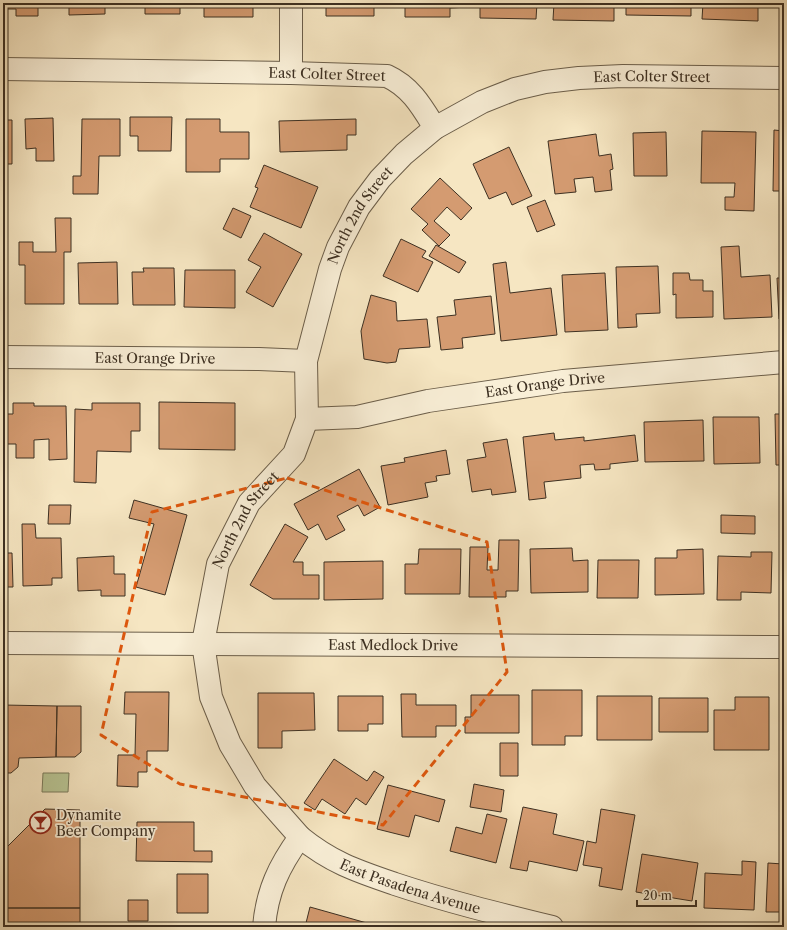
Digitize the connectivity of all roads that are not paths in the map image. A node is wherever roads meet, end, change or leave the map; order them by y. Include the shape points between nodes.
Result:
1 (291, 3) edge
2 (3, 69) edge
3 (291, 73) junction
4 (784, 78) edge
5 (435, 128) junction
6 (3, 356) edge
7 (306, 361) junction
8 (784, 362) edge
9 (307, 419) junction
10 (3, 643) edge
11 (203, 643) junction
12 (784, 646) edge
13 (300, 837) junction
14 (264, 927) edge
15 (552, 927) edge

1 - 3 street
2 - 3 street, East Colter Street
3 - 5 street, East Colter Street via 387,76 410,90
4 - 5 street, East Colter Street via 623,76 545,82 515,89 482,102
5 - 7 street, North 2nd Street via 404,154 380,179 350,222 330,269
6 - 7 street, East Orange Drive
7 - 9 street, North 2nd Street
8 - 9 street, East Orange Drive via 563,381 428,401 357,417
9 - 11 street, North 2nd Street via 294,454 248,503 218,564
10 - 11 street, East Medlock Drive
11 - 12 street, East Medlock Drive
11 - 13 street, North 2nd Street via 211,697 230,744 255,786
13 - 14 street via 282,862 277,874 267,900
13 - 15 street, East Pasadena Avenue via 322,854 346,867 432,896

